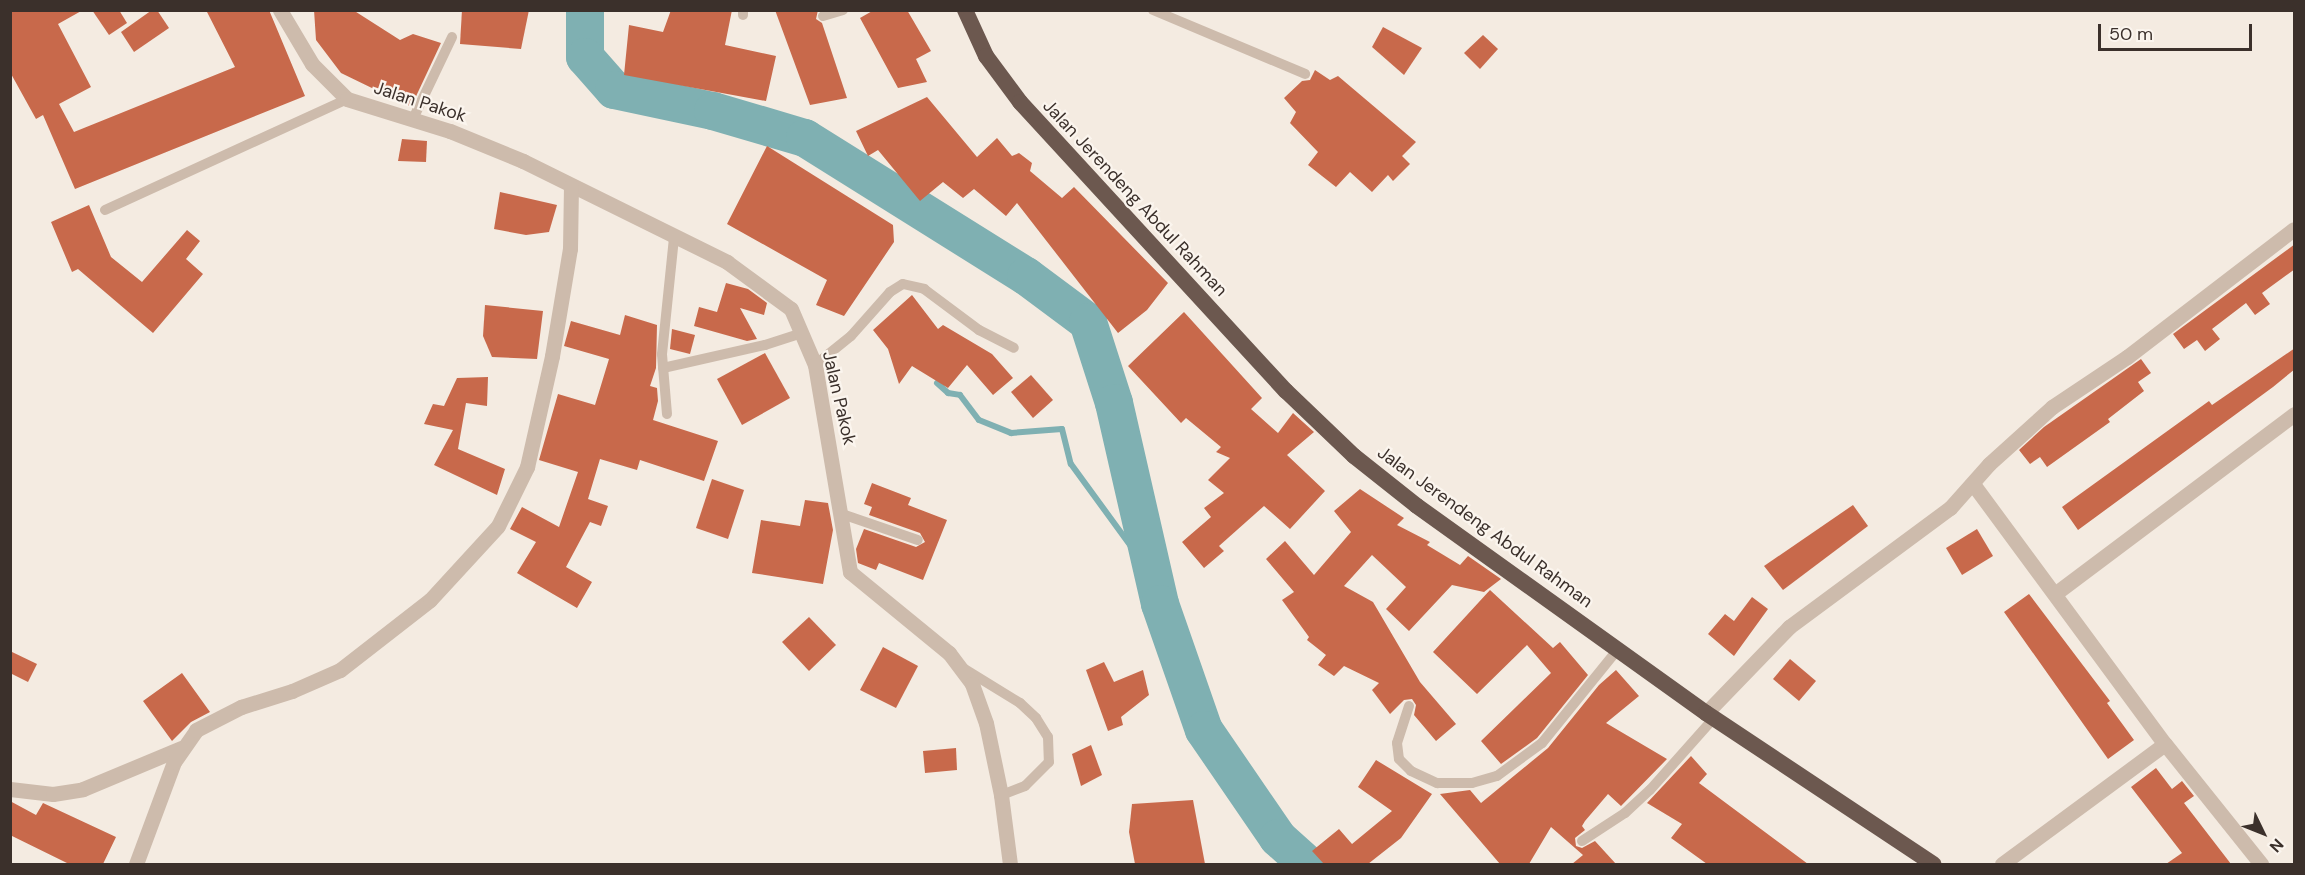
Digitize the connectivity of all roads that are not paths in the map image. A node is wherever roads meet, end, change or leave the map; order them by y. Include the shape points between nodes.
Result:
1 (280, 10) edge
2 (843, 10) edge
3 (965, 10) edge
4 (1153, 10) edge
5 (823, 16) dead end
6 (452, 37) dead end
7 (1305, 74) dead end
8 (347, 99) junction
9 (412, 121) junction
10 (571, 186) junction
11 (105, 210) dead end
12 (2295, 229) edge
13 (674, 237) junction
14 (802, 333) junction
15 (1014, 348) dead end
16 (815, 365) junction
17 (663, 368) junction
18 (667, 414) dead end
19 (2295, 414) edge
20 (1973, 484) junction
21 (842, 514) junction
22 (918, 540) dead end
23 (2056, 593) junction
24 (1619, 648) junction
25 (962, 668) junction
26 (1409, 706) dead end
27 (1710, 715) junction
28 (2165, 744) junction
29 (182, 748) junction
30 (10, 789) edge
31 (1002, 795) junction
32 (1582, 841) dead end
33 (136, 864) edge
34 (1010, 864) edge
35 (1933, 864) edge
36 (2002, 864) edge
37 (2261, 864) edge

1 - 8 street, Jalan Pakok via 312,64
2 - 5 lane
3 - 24 highway, Jalan Jerendeng Abdul Rahman via 986,56 1027,110 1286,391 1339,442 1417,506
4 - 7 lane
6 - 9 lane
8 - 9 street, Jalan Pakok
8 - 11 lane
9 - 10 street, Jalan Pakok via 450,131
10 - 13 street, Jalan Pakok
10 - 29 street via 570,249 552,356 527,467 498,526 430,600 340,670 211,721 196,730
12 - 20 street via 2127,357 2052,408 1989,464
13 - 14 street, Jalan Pakok via 727,262 785,303
13 - 17 lane
14 - 16 street, Jalan Pakok
14 - 17 lane
15 - 16 lane via 979,330 924,289 903,284 890,292 852,336
16 - 21 street, Jalan Pakok
17 - 18 lane
19 - 23 street
20 - 23 street
20 - 27 street via 1941,516 1789,627
21 - 22 lane
21 - 25 street, Jalan Pakok via 853,577 923,629
23 - 28 street
24 - 26 lane via 1542,742 1497,776 1472,783 1437,783 1411,771 1399,759 1397,743
24 - 27 highway, Jalan Jerendeng Abdul Rahman
25 - 31 street, Jalan Pakok via 986,723
25 - 31 lane via 1020,704 1036,718 1048,737 1048,762 1025,786
27 - 32 lane via 1650,790 1625,813
27 - 35 highway, Jalan Jerendeng Abdul Rahman
28 - 36 street
28 - 37 street
29 - 30 street via 83,789 53,794
29 - 33 street
31 - 34 street, Jalan Pakok

